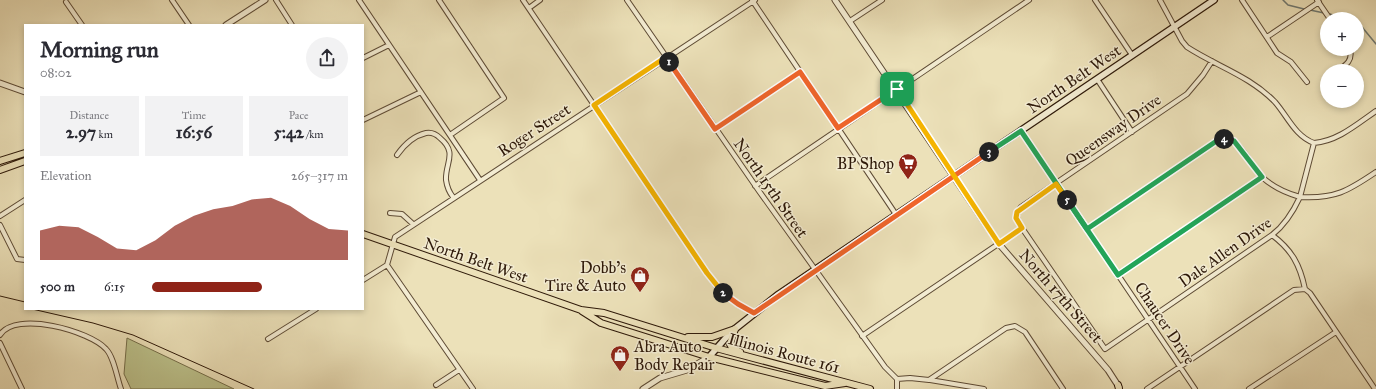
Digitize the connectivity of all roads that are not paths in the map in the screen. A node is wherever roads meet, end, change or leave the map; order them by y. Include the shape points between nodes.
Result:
1 (172, 0) edge
2 (265, 0) edge
3 (276, 0) edge
4 (359, 0) edge
5 (439, 0) edge
6 (523, 0) edge
7 (540, 0) edge
8 (627, 0) edge
9 (753, 0) edge
10 (835, 0) edge
11 (882, 0) edge
12 (1029, 0) edge
13 (1095, 0) edge
14 (1160, 0) edge
15 (1214, 0) edge
16 (1242, 0) edge
17 (1318, 1) edge
18 (66, 2) dead end
19 (255, 2) edge
20 (529, 8) junction
21 (1325, 12) edge
22 (850, 21) junction
23 (81, 24) edge
24 (188, 24) edge
25 (227, 24) edge
26 (291, 24) edge
27 (1174, 27) junction
28 (1267, 38) junction
29 (389, 46) junction
30 (1132, 55) junction
31 (666, 57) junction
32 (364, 58) edge
33 (1212, 61) junction
34 (800, 72) junction
35 (1097, 79) junction
36 (1307, 82) dead end
37 (0, 83) edge
38 (897, 89) junction
39 (24, 92) edge
40 (421, 92) junction
41 (594, 105) junction
42 (1376, 111) edge
43 (364, 120) edge
44 (838, 128) junction
45 (715, 129) junction
46 (1021, 131) junction
47 (1132, 132) junction
48 (450, 135) junction
49 (1314, 143) junction
50 (24, 153) edge
51 (397, 155) dead end
52 (0, 161) edge
53 (24, 161) edge
54 (0, 170) edge
55 (1376, 172) edge
56 (954, 176) junction
57 (1262, 177) junction
58 (480, 180) junction
59 (1056, 184) junction
60 (755, 186) junction
61 (453, 197) junction
62 (1300, 198) junction
63 (24, 201) edge
64 (390, 213) dead end
65 (0, 216) edge
66 (897, 216) junction
67 (413, 224) junction
68 (0, 225) edge
69 (1022, 228) junction
70 (1087, 229) junction
71 (364, 234) edge
72 (1272, 235) junction
73 (392, 244) junction
74 (999, 244) junction
75 (24, 260) edge
76 (387, 265) junction
77 (815, 270) junction
78 (1118, 275) junction
79 (364, 279) edge
80 (1305, 289) junction
81 (314, 310) edge
82 (581, 310) junction
83 (754, 313) junction
84 (1148, 320) junction
85 (735, 329) junction
86 (1336, 332) junction
87 (0, 335) edge
88 (862, 336) junction
89 (681, 337) junction
90 (268, 338) dead end
91 (0, 344) edge
92 (716, 348) junction
93 (709, 357) junction
94 (748, 357) junction
95 (1180, 367) junction
96 (459, 370) junction
97 (897, 380) junction
98 (929, 380) junction
99 (845, 383) junction
100 (436, 385) dead end
101 (1119, 388) edge
102 (22, 389) edge
103 (121, 389) edge
104 (473, 389) edge
105 (643, 389) edge
106 (870, 389) edge
107 (897, 389) edge
108 (984, 389) edge
109 (1063, 389) edge
110 (1147, 389) edge
111 (1195, 389) edge
112 (1249, 389) edge
113 (1375, 389) edge

1 - 24 street
2 - 19 street
3 - 26 street
4 - 29 street
5 - 48 street via 504,98
6 - 20 street
7 - 20 street
8 - 31 street, North 15th Street
9 - 31 street, Roger Street
9 - 34 street
10 - 22 street, North 17th Street
11 - 22 street
12 - 38 street
13 - 30 street
14 - 27 street
15 - 27 main road, North Belt West
16 - 28 street
17 - 21 street
17 - 28 street
18 - 23 street
19 - 25 street
20 - 41 street
22 - 38 street, North 17th Street
27 - 30 main road, North Belt West
27 - 33 street via 1187,47
28 - 36 street via 1277,53 1291,62
29 - 32 street
29 - 40 street
30 - 35 main road, North Belt West
31 - 41 street, Roger Street
31 - 45 street, North 15th Street
33 - 47 street, Queensway Drive via 1187,94
33 - 49 street via 1238,74 1262,91 1275,103 1298,133 1305,140
34 - 44 street
34 - 45 street
35 - 46 main road, North Belt West
35 - 47 street
37 - 39 street
38 - 44 street
38 - 56 street, North 17th Street
40 - 43 street
40 - 48 street
41 - 58 street, Roger Street
41 - 83 street via 719,290
42 - 49 street via 1336,138
44 - 60 street
44 - 66 street
45 - 60 street, North 15th Street
46 - 56 main road, North Belt West
46 - 59 street, Chaucer Drive
47 - 59 street, Queensway Drive
48 - 58 street
49 - 62 street, Dale Allen Drive
50 - 52 main road
51 - 61 street via 405,144 423,134 430,133 439,137 449,151 446,180
53 - 54 main road
55 - 62 street via 1339,194 1320,198
56 - 66 main road, North Belt West
56 - 74 street, North 17th Street
57 - 62 street via 1282,192
57 - 70 street via 1234,141 1226,138 1218,140
57 - 78 street
58 - 61 street, Roger Street
59 - 69 street, Queensway Drive via 1017,212 1016,218
59 - 70 street, Chaucer Drive
60 - 77 street, North 15th Street
61 - 67 street, Roger Street
62 - 72 street, Dale Allen Drive via 1294,210
63 - 65 street
64 - 67 street via 402,214
66 - 77 main road, North Belt West
67 - 73 street, Roger Street via 400,232
68 - 75 street via 17,259
69 - 74 street
69 - 84 street, Dale Allen Drive via 1105,349
70 - 78 street, Chaucer Drive
71 - 73 main road, North Belt West
72 - 80 street via 1293,255 1301,271
72 - 84 street, Dale Allen Drive
73 - 76 street
73 - 82 main road, North Belt West
74 - 88 street
74 - 101 street, North 17th Street via 1108,370
76 - 79 street
76 - 96 street
77 - 83 main road, North Belt West
77 - 88 street, North 15th Street
78 - 84 street, Chaucer Drive
80 - 86 street
80 - 95 street via 1294,290
81 - 90 street
82 - 89 main road, North Belt West via 604,313
82 - 93 main road, North Belt West via 601,323
83 - 85 main road, North Belt West
84 - 95 street, Chaucer Drive
85 - 89 main road via 712,337
85 - 92 main road, North Belt West
85 - 94 main road via 731,341 732,348
86 - 112 street
86 - 113 street
87 - 103 street via 10,327 31,323 87,335 104,347 111,356
88 - 97 street, North 15th Street
89 - 92 main road, North Belt West
91 - 102 street
92 - 93 main road, North Belt West
92 - 94 main road, Illinois Route 161
93 - 99 main road, Illinois Route 161 via 824,386
93 - 105 street via 687,370 660,378
94 - 99 main road, Illinois Route 161 via 831,377
95 - 110 street
95 - 111 street, Chaucer Drive
96 - 100 street
96 - 104 street
97 - 98 street
97 - 107 street
98 - 108 street
98 - 109 street via 1006,328 1015,326 1024,332
99 - 106 main road, Illinois Route 161

